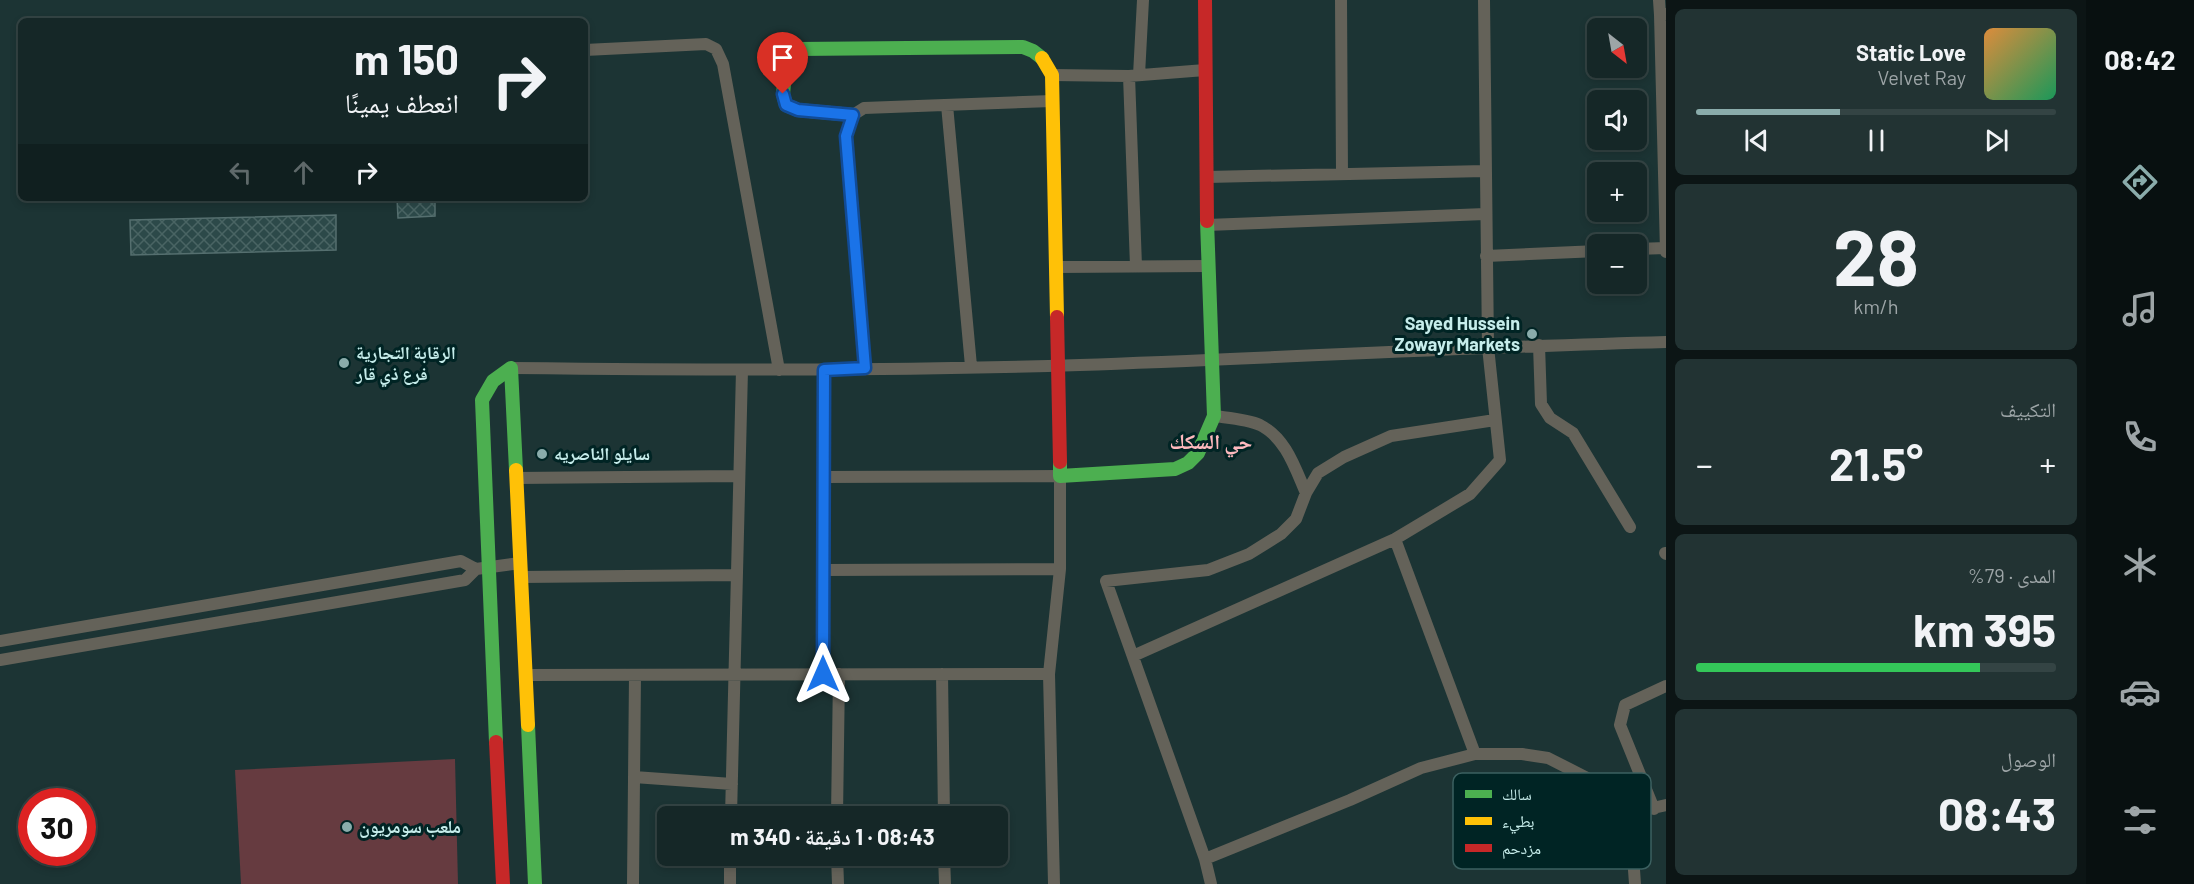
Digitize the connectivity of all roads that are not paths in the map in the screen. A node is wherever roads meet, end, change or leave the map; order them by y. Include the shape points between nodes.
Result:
1 (1143, 0) edge
2 (1205, 0) edge
3 (1341, 0) edge
4 (1484, 0) edge
5 (1659, 0) edge
6 (1663, 15) edge
7 (588, 50) edge
8 (1206, 70) junction
9 (1052, 75) junction
10 (1134, 76) junction
11 (1052, 101) junction
12 (947, 105) junction
13 (853, 115) junction
14 (1665, 164) edge
15 (1485, 171) junction
16 (1342, 174) junction
17 (1207, 177) junction
18 (1485, 214) junction
19 (1665, 214) edge
20 (1207, 225) junction
21 (1647, 249) edge
22 (1666, 250) edge
23 (1587, 251) edge
24 (1486, 256) junction
25 (1136, 266) junction
26 (1208, 266) junction
27 (1056, 267) junction
28 (1666, 342) edge
29 (1539, 345) junction
30 (1488, 347) junction
31 (1210, 359) junction
32 (1058, 365) junction
33 (970, 366) junction
34 (511, 368) junction
35 (865, 368) junction
36 (779, 369) junction
37 (741, 370) junction
38 (824, 370) junction
39 (1214, 416) junction
40 (1495, 420) junction
41 (738, 476) junction
42 (1060, 476) junction
43 (824, 477) junction
44 (516, 478) junction
45 (1306, 493) junction
46 (1630, 527) dead end
47 (1395, 539) junction
48 (520, 563) junction
49 (482, 568) junction
50 (1060, 569) junction
51 (822, 570) junction
52 (736, 575) junction
53 (521, 577) junction
54 (0, 641) edge
55 (1133, 656) junction
56 (0, 660) edge
57 (823, 674) junction
58 (839, 674) junction
59 (942, 674) junction
60 (1049, 674) junction
61 (525, 675) junction
62 (635, 675) junction
63 (734, 675) junction
64 (1666, 686) edge
65 (1475, 754) junction
66 (1577, 773) edge
67 (1643, 773) edge
68 (634, 777) junction
69 (732, 784) junction
70 (1651, 789) edge
71 (731, 806) edge
72 (837, 806) edge
73 (944, 806) edge
74 (1660, 807) edge
75 (1205, 859) junction
76 (730, 866) edge
77 (837, 866) edge
78 (944, 866) edge
79 (1634, 869) edge
80 (503, 884) edge
81 (535, 884) edge
82 (633, 884) edge
83 (730, 884) edge
84 (837, 884) edge
85 (945, 884) edge
86 (1054, 884) edge
87 (1211, 884) edge
88 (1635, 884) edge

1 - 10 street
2 - 8 street
3 - 16 street
4 - 15 street
5 - 6 street
6 - 14 street
7 - 36 street via 706,44 716,49 723,64
8 - 10 street
8 - 17 street
9 - 10 street
9 - 11 street
9 - 13 street via 1034,49 1023,47 797,49 787,55 783,94 786,105 798,110
10 - 25 street
11 - 12 street
11 - 27 street
12 - 13 street via 864,108
12 - 33 street
13 - 35 street via 846,136
14 - 19 street
15 - 16 street
15 - 18 street
16 - 17 street
17 - 20 street
18 - 20 street
18 - 24 street
19 - 22 street
20 - 26 street
21 - 22 street
23 - 24 street
24 - 30 street
25 - 26 street
25 - 27 street
26 - 31 street
27 - 32 street
28 - 29 street
29 - 30 street
29 - 46 street via 1541,404 1550,418 1573,433
30 - 31 street
30 - 40 street
31 - 32 street
31 - 39 street
32 - 33 street
32 - 42 street
33 - 35 street
34 - 37 street
34 - 44 street
34 - 49 street via 488,386 482,400
35 - 38 street
36 - 37 street
36 - 38 street
37 - 41 street
38 - 43 street
39 - 42 street via 1198,453 1175,469
39 - 45 street via 1259,424 1280,440
40 - 45 street via 1391,436 1318,473
40 - 47 street via 1500,460 1470,494
41 - 44 street
41 - 52 street
42 - 43 street
42 - 50 street
43 - 51 street
44 - 48 street
45 - 55 street via 1296,519 1250,554 1208,570 1106,581
47 - 55 street
47 - 65 street
48 - 49 street
48 - 53 street
49 - 54 street via 461,561
49 - 56 street via 465,580
49 - 80 street
50 - 51 street
50 - 60 street
51 - 57 street
52 - 53 street
52 - 63 street
53 - 61 street
55 - 75 street
57 - 58 street
57 - 63 street
58 - 59 street
58 - 72 street
59 - 60 street
59 - 73 street
60 - 86 street
61 - 62 street
61 - 81 street
62 - 63 street
62 - 68 street
63 - 69 street
64 - 67 street via 1625,705 1620,725
65 - 66 street via 1548,758
65 - 75 street via 1420,768
68 - 69 street
68 - 82 street
69 - 71 street
70 - 74 street
75 - 87 street
76 - 83 street
77 - 84 street
78 - 85 street
79 - 88 street

